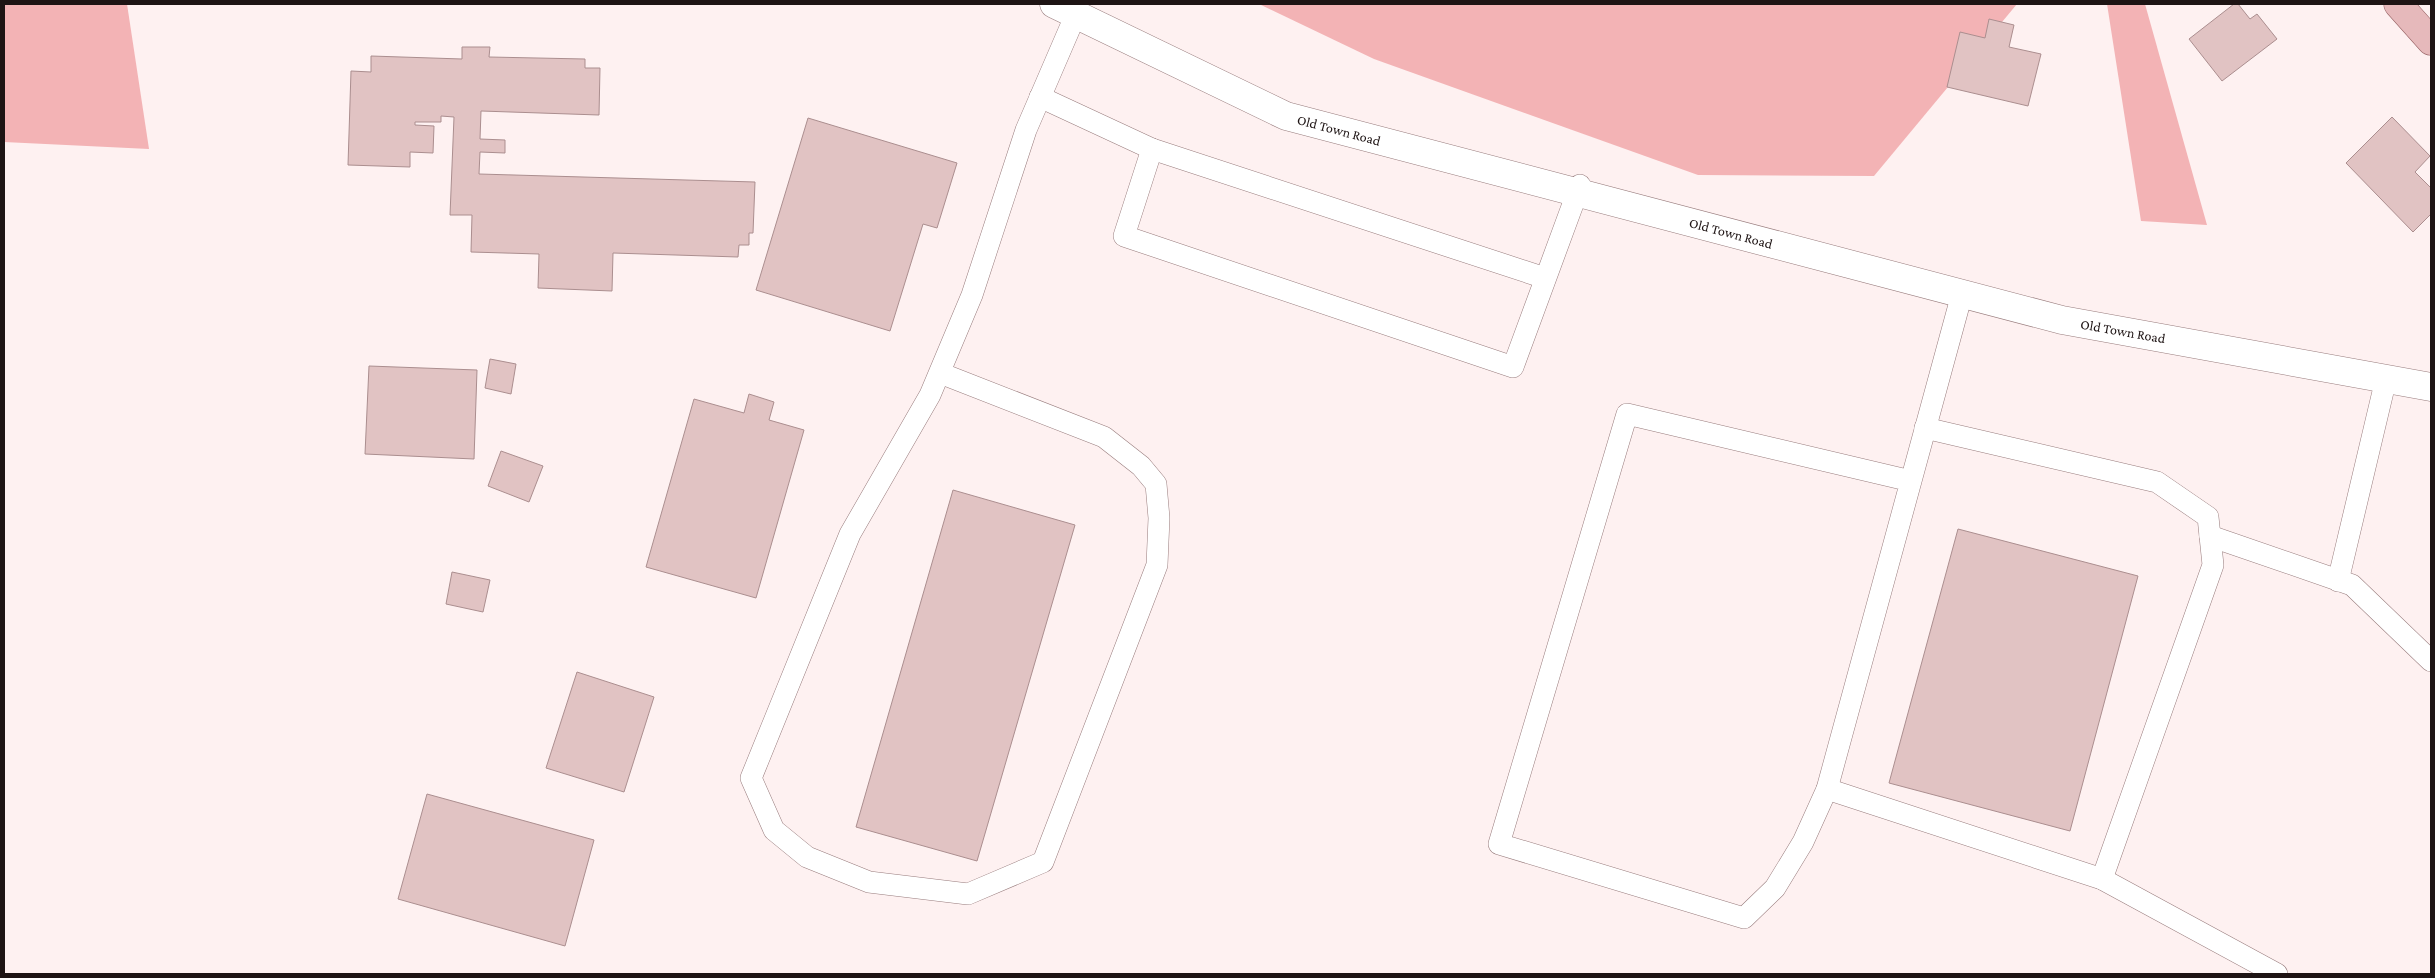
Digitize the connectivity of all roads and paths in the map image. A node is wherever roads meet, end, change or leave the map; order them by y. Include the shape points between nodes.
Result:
1 (2398, 4) edge
2 (1065, 9) edge
3 (2431, 41) edge
4 (1040, 97) junction
5 (1152, 150) junction
6 (1578, 189) junction
7 (1545, 278) junction
8 (1962, 294) junction
9 (940, 373) junction
10 (2386, 379) junction
11 (2431, 387) edge
12 (1926, 428) junction
13 (1911, 481) junction
14 (2210, 536) junction
15 (2338, 581) junction
16 (2431, 661) edge
17 (1827, 789) junction
18 (2102, 878) junction
19 (2277, 974) edge

1 - 3 main road
2 - 4 lane
2 - 6 main road, Old Town Road via 1286,116
4 - 5 lane
4 - 9 lane via 1026,130 972,295
5 - 7 lane
5 - 7 lane via 1124,236 1513,367
6 - 7 lane
6 - 8 main road, Old Town Road
8 - 10 main road, Old Town Road via 2062,320
8 - 12 lane
9 - 9 lane via 850,534 751,778 774,830 807,857 869,882 968,894 1043,862 1157,565 1159,518 1156,484 1141,466 1104,437
10 - 11 main road, Old Town Road
10 - 15 lane
12 - 13 lane
12 - 14 lane via 2158,482 2208,516
13 - 17 lane
13 - 17 lane via 1627,414 1499,844 1744,918 1775,888 1803,842
14 - 15 lane
14 - 18 lane via 2213,565
15 - 16 lane via 2352,585
17 - 18 lane
18 - 19 lane

